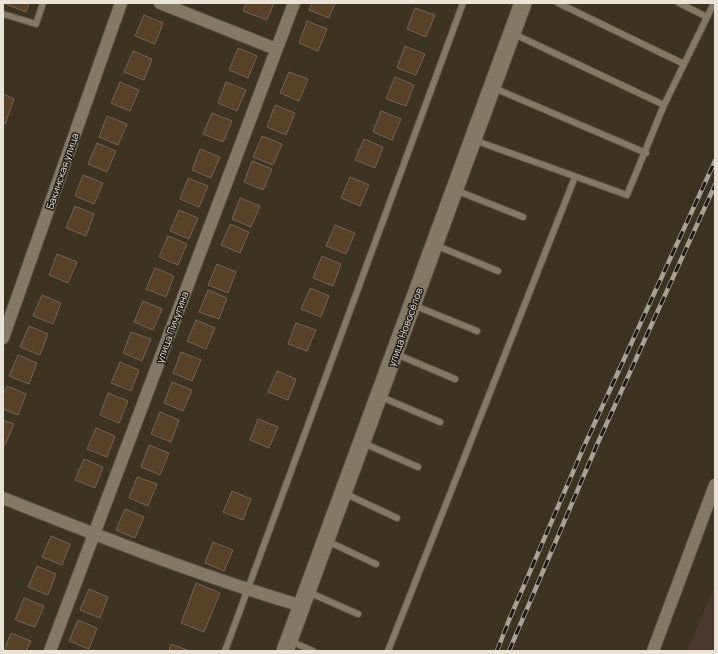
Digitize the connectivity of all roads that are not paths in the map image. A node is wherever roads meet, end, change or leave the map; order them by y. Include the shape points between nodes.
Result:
1 (43, 3) edge
2 (121, 3) edge
3 (160, 3) edge
4 (294, 3) edge
5 (463, 3) edge
6 (523, 3) edge
7 (558, 3) edge
8 (679, 3) edge
9 (714, 3) edge
10 (3, 14) edge
11 (707, 17) junction
12 (512, 33) junction
13 (276, 49) junction
14 (684, 64) junction
15 (492, 87) junction
16 (664, 105) junction
17 (474, 140) junction
18 (646, 153) junction
19 (576, 177) junction
20 (455, 190) junction
21 (523, 217) dead end
22 (435, 245) junction
23 (498, 271) dead end
24 (413, 305) junction
25 (477, 331) dead end
26 (3, 338) edge
27 (395, 354) junction
28 (455, 379) dead end
29 (379, 396) junction
30 (440, 422) dead end
31 (362, 442) junction
32 (418, 467) dead end
33 (715, 485) edge
34 (344, 493) junction
35 (3, 498) edge
36 (396, 518) dead end
37 (95, 535) junction
38 (326, 540) junction
39 (376, 564) dead end
40 (248, 590) junction
41 (304, 598) junction
42 (358, 614) dead end
43 (287, 646) edge
44 (50, 651) edge
45 (225, 651) edge
46 (313, 651) edge
47 (388, 651) edge
48 (653, 651) edge

1 - 10 lane via 36,24
2 - 26 street, Бакинская улица
3 - 13 street
4 - 13 street, улица Пичугина
5 - 40 lane
6 - 12 street, улица Новосёлов
7 - 14 lane
8 - 11 lane
9 - 11 lane
11 - 14 lane
12 - 15 street, улица Новосёлов
12 - 16 lane
13 - 37 street, улица Пичугина
14 - 16 lane
15 - 17 street, улица Новосёлов
15 - 18 lane
16 - 18 lane
17 - 19 lane
17 - 20 street, улица Новосёлов
18 - 19 lane via 627,195
19 - 47 lane
20 - 21 lane
20 - 22 street, улица Новосёлов
22 - 23 lane
22 - 24 street, улица Новосёлов
24 - 25 lane
24 - 27 street, улица Новосёлов
27 - 28 lane
27 - 29 street, улица Новосёлов
29 - 30 lane
29 - 31 street, улица Новосёлов
31 - 32 lane
31 - 34 street, улица Новосёлов
33 - 48 street
34 - 36 lane
34 - 38 street, улица Новосёлов
35 - 37 street
37 - 40 street
37 - 44 street, улица Пичугина
38 - 39 lane
38 - 41 street, улица Новосёлов
40 - 41 street
40 - 45 lane
41 - 42 lane
41 - 43 street, улица Новосёлов
43 - 46 lane

